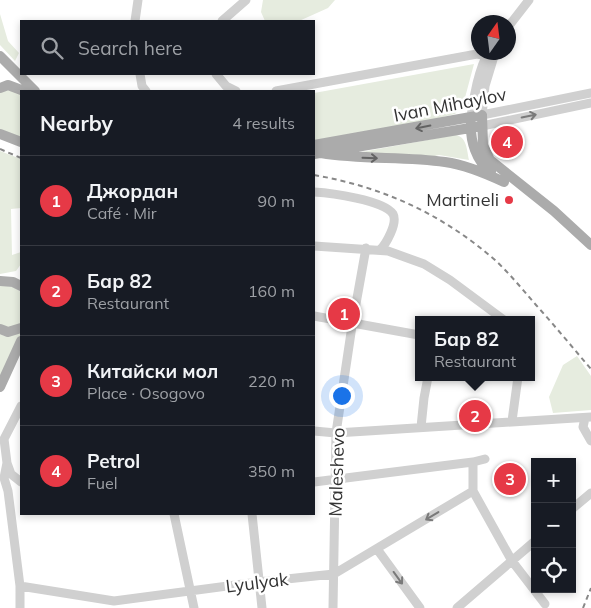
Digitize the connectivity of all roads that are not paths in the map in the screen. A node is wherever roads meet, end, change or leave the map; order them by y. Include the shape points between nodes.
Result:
1 (138, 0) edge
2 (246, 0) edge
3 (528, 0) edge
4 (516, 16) edge
5 (135, 20) edge
6 (223, 20) edge
7 (471, 55) edge
8 (0, 56) edge
9 (489, 60) edge
10 (490, 60) edge
11 (140, 75) edge
12 (217, 75) edge
13 (0, 88) edge
14 (21, 90) edge
15 (35, 90) edge
16 (145, 90) edge
17 (234, 90) edge
18 (281, 90) edge
19 (591, 92) edge
20 (591, 103) edge
21 (471, 117) junction
22 (482, 121) junction
23 (470, 128) junction
24 (0, 134) edge
25 (20, 142) edge
26 (315, 145) edge
27 (317, 154) edge
28 (504, 182) junction
29 (315, 192) edge
30 (554, 211) junction
31 (591, 245) edge
32 (315, 246) edge
33 (366, 248) junction
34 (380, 250) junction
35 (0, 281) edge
36 (20, 283) edge
37 (315, 316) edge
38 (499, 316) edge
39 (352, 323) junction
40 (20, 328) edge
41 (0, 329) edge
42 (415, 334) edge
43 (20, 344) edge
44 (427, 381) edge
45 (517, 381) edge
46 (0, 387) edge
47 (20, 408) edge
48 (588, 417) edge
49 (512, 421) junction
50 (421, 427) junction
51 (315, 431) edge
52 (336, 433) junction
53 (591, 441) edge
54 (485, 459) dead end
55 (474, 462) junction
56 (7, 463) junction
57 (335, 478) junction
58 (20, 481) edge
59 (315, 482) edge
60 (8, 491) junction
61 (473, 491) junction
62 (591, 493) edge
63 (576, 506) edge
64 (174, 515) edge
65 (252, 515) edge
66 (531, 544) edge
67 (377, 549) junction
68 (512, 560) junction
69 (334, 574) junction
70 (258, 582) junction
71 (20, 586) junction
72 (191, 592) junction
73 (545, 604) dead end
74 (114, 605) edge
75 (20, 608) edge
76 (194, 608) edge
77 (262, 608) edge
78 (333, 608) edge
79 (420, 608) edge
80 (457, 608) edge

1 - 5 street
2 - 6 street
3 - 4 street
7 - 18 street
8 - 15 main road
9 - 21 street via 472,103
10 - 22 street
11 - 16 street
12 - 17 street
13 - 14 main road via 8,86
19 - 22 street, Ivan Mihaylov
22 -> 20 street, Ivan Mihaylov
21 - 22 main road, Ivan Mihaylov
21 - 23 main road
21 -> 26 main road, Ivan Mihaylov
22 - 23 main road, Ivan Mihaylov
22 - 30 main road via 483,145 494,165
23 - 27 main road, Ivan Mihaylov
23 - 28 main road via 482,165
24 - 25 main road
27 -> 28 main road via 447,162
28 - 30 main road
29 - 34 street via 341,195 387,209 393,214 389,236
30 - 31 main road
32 - 33 street
33 - 34 street
33 - 39 street, Maleshevo
34 - 38 street via 426,265
35 - 36 main road
37 - 39 street
39 - 42 street
39 - 52 street, Maleshevo
40 - 41 main road via 8,332
43 - 46 main road
44 - 50 street
45 - 49 street
47 - 56 street via 4,438
48 - 49 street
48 - 53 street via 583,426
49 - 50 street
50 - 52 street
51 - 52 street
52 - 57 street, Maleshevo
54 - 55 street
55 - 57 street
55 - 61 street
56 - 58 street via 11,474
56 - 60 street via 4,478
57 - 59 street
57 - 69 street, Maleshevo
58 - 60 street
60 - 71 street
61 -> 67 street, Lyulyak
61 - 68 street
62 - 63 street
64 - 72 street
65 - 70 street
66 - 68 street
67 - 69 street, Lyulyak
67 -> 79 street
68 - 73 street
68 - 80 street
69 - 70 street, Lyulyak
69 - 78 street, Maleshevo
70 - 72 street, Lyulyak
70 - 77 street
71 - 74 street, Lyulyak
71 - 75 street
72 - 74 street, Lyulyak
72 - 76 street

